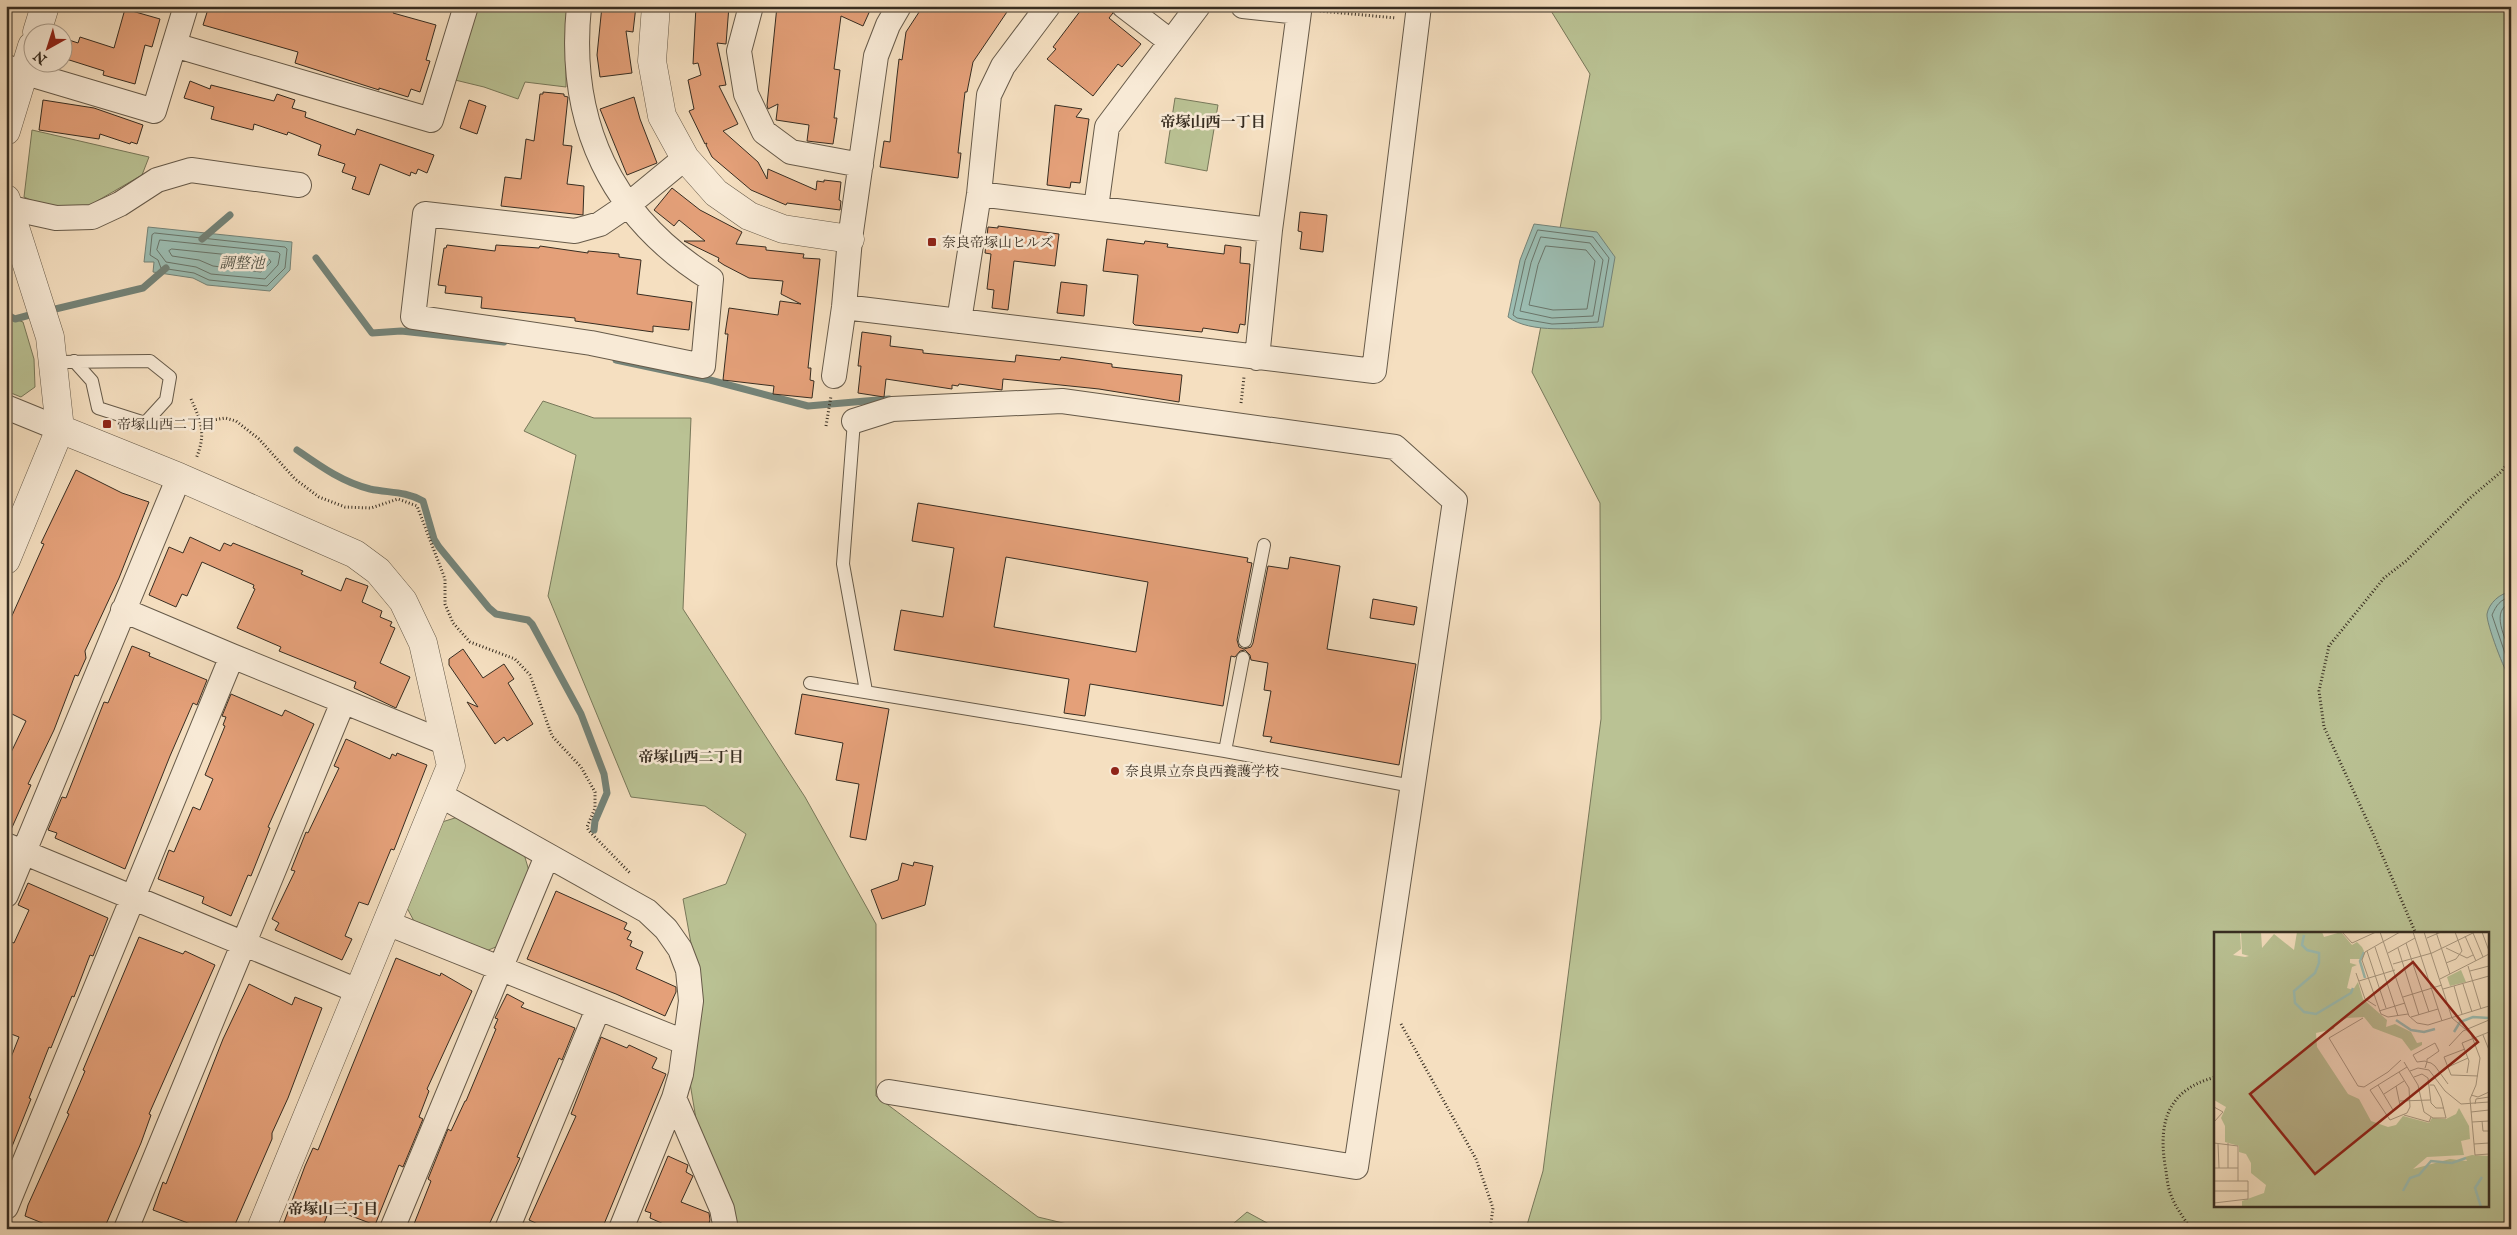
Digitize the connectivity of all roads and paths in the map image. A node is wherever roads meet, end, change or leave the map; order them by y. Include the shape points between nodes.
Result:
1 (45, 6) edge
2 (186, 6) edge
3 (466, 6) edge
4 (579, 6) edge
5 (656, 6) edge
6 (751, 6) edge
7 (899, 6) edge
8 (1048, 6) edge
9 (1124, 6) edge
10 (1198, 6) edge
11 (1242, 6) edge
12 (1299, 12) junction
13 (1419, 13) edge
14 (40, 22) edge
15 (1171, 42) junction
16 (174, 45) junction
17 (15, 69) edge
18 (6, 131) edge
19 (685, 158) junction
20 (861, 165) junction
21 (299, 185) dead end
22 (979, 194) junction
23 (6, 199) edge
24 (628, 205) junction
25 (7, 207) edge
26 (1096, 208) junction
27 (1270, 230) junction
28 (850, 240) junction
29 (844, 307) junction
30 (959, 321) junction
31 (1252, 357) junction
32 (64, 361) junction
33 (834, 376) joint
34 (191, 398) dead end
35 (6, 407) edge
36 (202, 422) junction
37 (854, 422) joint
38 (1239, 424) junction
39 (826, 426) dead end
40 (60, 429) junction
41 (2511, 459) edge
42 (183, 479) junction
43 (1264, 545) dead end
44 (6, 560) edge
45 (123, 610) junction
46 (1245, 641) dead end
47 (232, 656) junction
48 (1242, 658) dead end
49 (810, 683) dead end
50 (866, 691) junction
51 (343, 702) junction
52 (446, 743) junction
53 (1225, 751) junction
54 (1412, 786) junction
55 (440, 795) junction
56 (15, 849) edge
57 (547, 856) junction
58 (635, 878) dead end
59 (6, 896) edge
60 (132, 898) junction
61 (387, 923) junction
62 (2415, 932) edge
63 (242, 943) junction
64 (499, 969) junction
65 (1383, 990) junction
66 (358, 991) junction
67 (598, 1009) junction
68 (684, 1042) junction
69 (2214, 1078) edge
70 (889, 1092) dead end
71 (674, 1098) junction
72 (6, 1207) edge
73 (126, 1229) edge
74 (261, 1229) edge
75 (392, 1229) edge
76 (507, 1229) edge
77 (621, 1229) edge
78 (726, 1229) edge
79 (1490, 1229) edge
80 (2191, 1229) edge

1 - 14 street
2 - 16 street
3 - 16 street via 431,120
4 - 24 street via 575,43 582,108 601,162
5 - 19 street via 652,61 662,116
6 - 20 street via 739,51 746,94 764,132 791,152
7 - 20 street via 876,56
8 - 22 street via 1002,66 989,95
9 - 15 street
10 - 15 street
11 - 12 street
12 - 13 path via 1309,9
12 - 27 street
13 - 31 street via 1374,371
15 - 26 street via 1107,127
16 - 17 street via 154,111
17 - 18 street
19 - 24 street
19 - 28 street via 716,193 749,216 783,229
20 - 28 street
21 - 25 street via 191,170 156,180 120,204 92,217 56,218
22 - 26 street
22 - 30 street
23 - 25 street
24 - 24 street via 600,224 575,231 425,214 413,318 591,344 702,366 712,279 685,263 650,232
25 - 32 street via 50,337
26 - 27 street
27 - 31 street
28 - 29 street
29 - 30 street
29 - 33 street
30 - 31 street
31 - 38 path
32 - 32 lane via 150,361 170,377 166,400 145,424 98,408 92,381
32 - 40 street
33 - 39 path
34 - 36 path
35 - 40 street
36 - 42 path via 202,444
36 - 58 path via 225,418 236,421 318,497 345,507 371,508 398,499 417,506 445,580 445,604 453,623 470,642 515,659 530,675 552,736 581,767 595,792 589,831
37 - 38 street via 892,409 1062,401
37 - 50 lane via 843,564
38 - 54 street via 1395,447 1455,501
40 - 42 street
40 - 44 street
41 - 62 path via 2501,472 2384,578 2329,646 2319,692 2324,727
42 - 45 street
42 - 52 street via 328,540 378,570 403,601 423,643
43 - 46 lane
45 - 47 street
45 - 56 street
47 - 51 street
47 - 60 street
48 - 53 lane
49 - 50 lane
50 - 53 lane
51 - 52 street
51 - 63 street
52 - 55 street via 451,766
53 - 54 lane
54 - 65 street
55 - 57 street
55 - 61 street
56 - 59 street
56 - 60 street
57 - 64 street
57 - 68 street via 646,911 666,929 680,949 688,970 690,1001
60 - 63 street
60 - 72 street
61 - 64 street
61 - 66 street
63 - 66 street
63 - 73 street
64 - 67 street
64 - 75 street
65 - 70 street via 1356,1167
65 - 79 path via 1476,1159 1493,1208
66 - 74 street
67 - 68 street
67 - 76 street
68 - 71 street
69 - 80 path via 2184,1090 2163,1122 2163,1152 2171,1195
71 - 77 street
71 - 78 street via 722,1209

